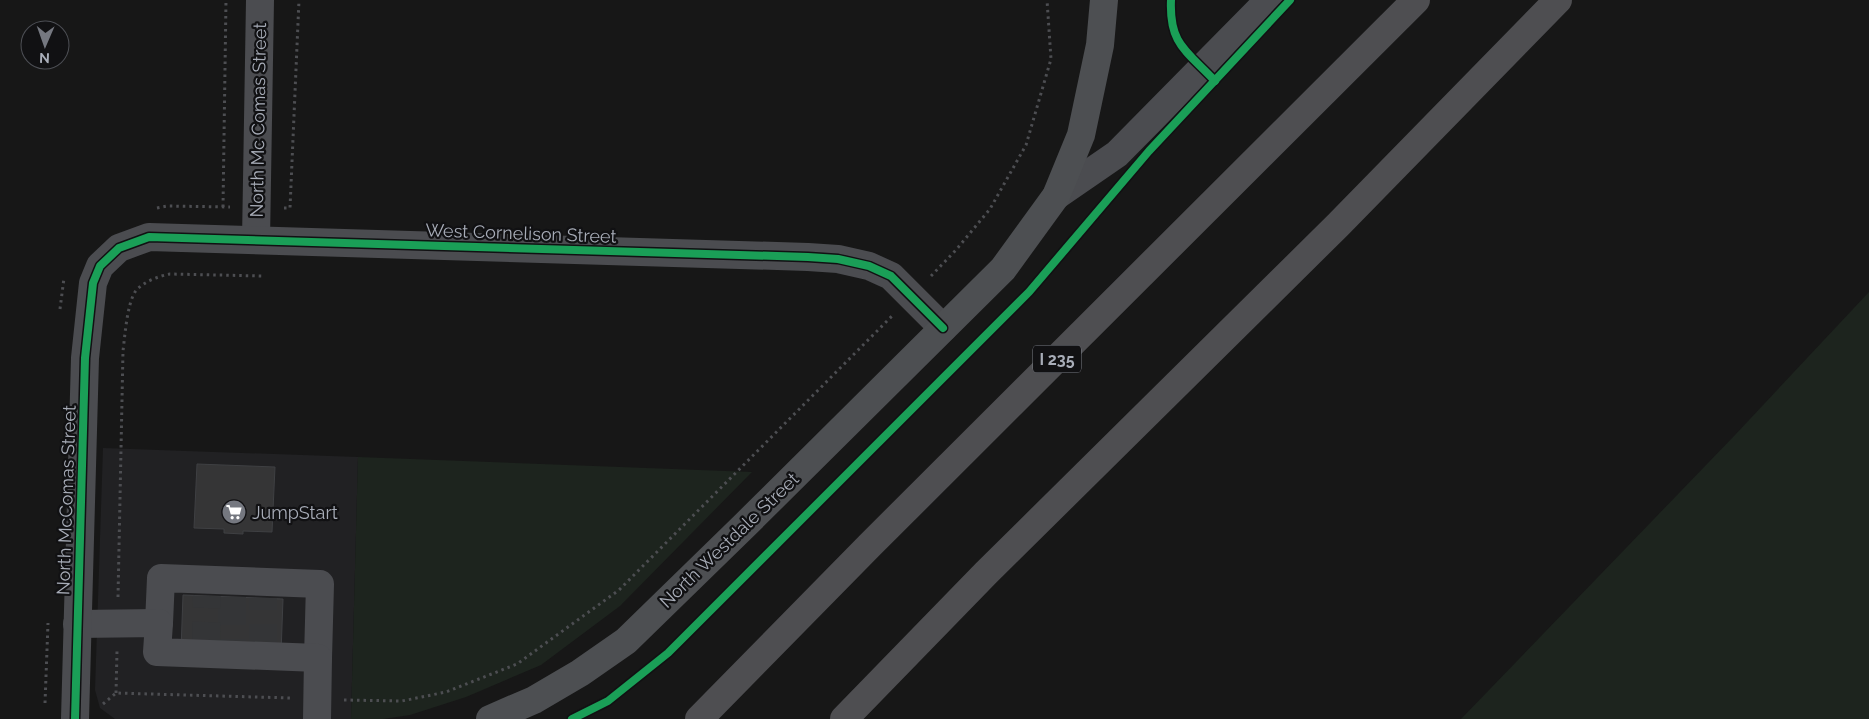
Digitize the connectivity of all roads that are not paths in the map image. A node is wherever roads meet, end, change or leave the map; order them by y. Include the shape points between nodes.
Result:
1 (260, 0) edge
2 (1104, 0) edge
3 (1269, 0) edge
4 (1416, 0) edge
5 (1558, 0) edge
6 (1056, 196) junction
7 (256, 240) junction
8 (93, 283) joint
9 (943, 328) junction
10 (159, 623) junction
11 (77, 624) junction
12 (318, 658) junction
13 (317, 709) edge
14 (75, 711) edge
15 (490, 719) edge
16 (699, 719) edge
17 (844, 719) edge

1 - 7 street, North Mc Comas Street
2 - 6 main road, North Westdale Street via 1100,45 1080,135
3 - 6 street via 1117,154
4 - 16 highway, I 235
5 - 17 highway
6 - 9 main road, North Westdale Street via 1003,269
7 - 8 street, West Cornelison Street via 149,237 119,248 100,266
7 - 9 street, West Cornelison Street via 828,259 869,266 891,276
8 - 11 street, North McComas Street via 85,358
9 - 15 main road, North Westdale Street via 626,640 580,674 534,700
10 - 11 street
10 - 12 street via 157,652
10 - 12 street via 161,578 219,588 264,590 320,584
11 - 14 street, North McComas Street
12 - 13 street

